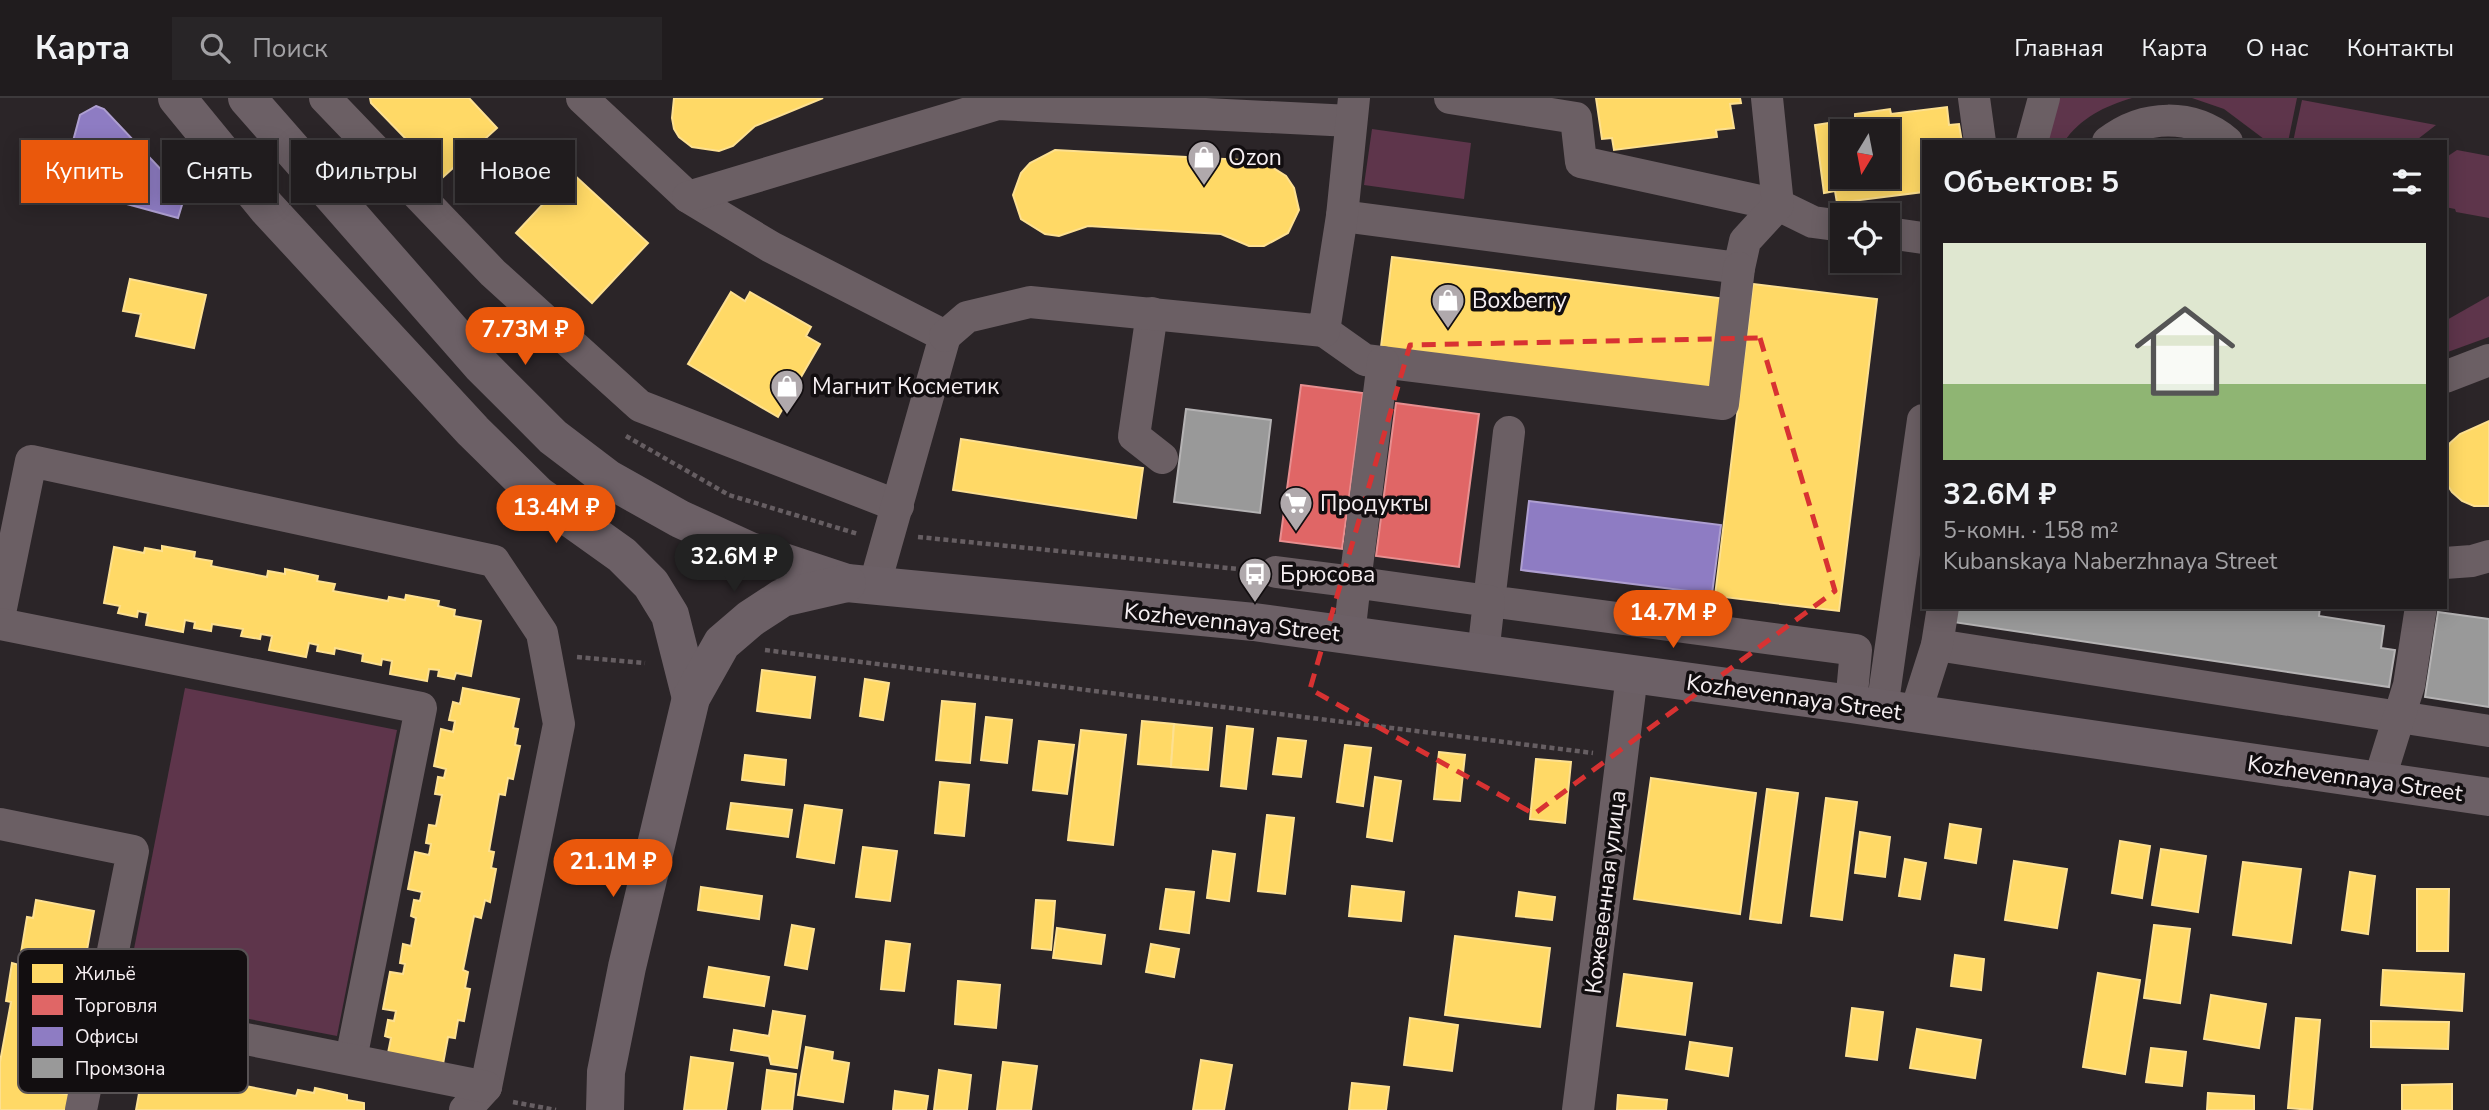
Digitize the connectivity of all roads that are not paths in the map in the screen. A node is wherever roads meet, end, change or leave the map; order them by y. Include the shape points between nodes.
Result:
1 (177, 98) edge
2 (247, 98) edge
3 (325, 98) edge
4 (582, 98) edge
5 (1450, 98) edge
6 (1767, 98) edge
7 (1974, 98) edge
8 (2044, 98) edge
9 (1007, 101) edge
10 (1575, 108) edge
11 (1353, 109) edge
12 (1980, 140) edge
13 (2033, 140) edge
14 (2111, 140) edge
15 (2225, 140) edge
16 (688, 197) junction
17 (1778, 205) junction
18 (1342, 216) junction
19 (1830, 224) edge
20 (1900, 235) edge
21 (1922, 238) edge
22 (1740, 268) junction
23 (1152, 313) junction
24 (1324, 331) junction
25 (945, 336) junction
26 (2489, 360) edge
27 (1383, 362) junction
28 (2447, 376) edge
29 (1922, 427) edge
30 (1509, 432) dead end
31 (1162, 458) dead end
32 (894, 520) junction
33 (2489, 556) edge
34 (2447, 563) edge
35 (1276, 572) road end
36 (1355, 582) junction
37 (860, 585) junction
38 (1489, 601) junction
39 (1943, 609) edge
40 (2421, 609) edge
41 (0, 613) edge
42 (0, 624) edge
43 (1349, 636) junction
44 (1937, 645) junction
45 (1483, 654) junction
46 (1632, 675) junction
47 (691, 698) junction
48 (1882, 709) junction
49 (2399, 718) junction
50 (2489, 731) edge
51 (2379, 781) junction
52 (2489, 797) edge
53 (0, 824) edge
54 (113, 949) edge
55 (248, 1039) edge
56 (351, 1059) junction
57 (487, 1100) edge
58 (605, 1110) edge
59 (1578, 1110) edge

1 - 47 main road via 267,208 472,431 538,495 622,555 651,584 670,615
2 - 37 main road via 481,365 553,437 607,478 680,519 750,551
3 - 32 lane via 493,273 640,406
4 - 16 lane
5 - 10 lane
6 - 17 lane
7 - 12 lane
8 - 13 lane
9 - 11 lane
9 - 16 lane
10 - 17 lane via 1581,162
11 - 18 lane
14 - 15 lane via 2124,130 2154,121 2186,121
16 - 25 lane via 771,247
17 - 19 lane via 1813,222
17 - 22 lane via 1745,241
18 - 22 lane
18 - 24 lane
20 - 21 lane
22 - 27 lane via 1723,404
23 - 24 lane
23 - 25 lane via 1030,302 967,317
23 - 31 lane via 1134,436
24 - 27 lane via 1365,360
25 - 32 lane
26 - 28 lane
27 - 36 lane
29 - 48 lane
30 - 38 lane
32 - 37 lane
33 - 34 lane
35 - 36 lane
36 - 38 lane
36 - 43 lane
37 - 43 main road, Kozhevennaya Street via 1254,622
37 - 47 main road via 782,598 722,643
38 - 45 lane
38 - 48 lane via 1856,650
39 - 44 lane
40 - 49 lane
41 - 57 lane via 31,461 494,561 542,633 559,724
42 - 56 lane via 421,708
43 - 45 main road, Kozhevennaya Street
44 - 48 lane
44 - 49 lane
45 - 46 main road, Kozhevennaya Street
46 - 48 main road, Kozhevennaya Street
46 - 59 lane, Кожевенная улица
47 - 58 main road via 625,980 606,1072
48 - 51 main road, Kozhevennaya Street
49 - 50 lane
49 - 51 lane
51 - 52 main road, Kozhevennaya Street
53 - 54 lane via 133,850
55 - 56 lane
56 - 57 lane

